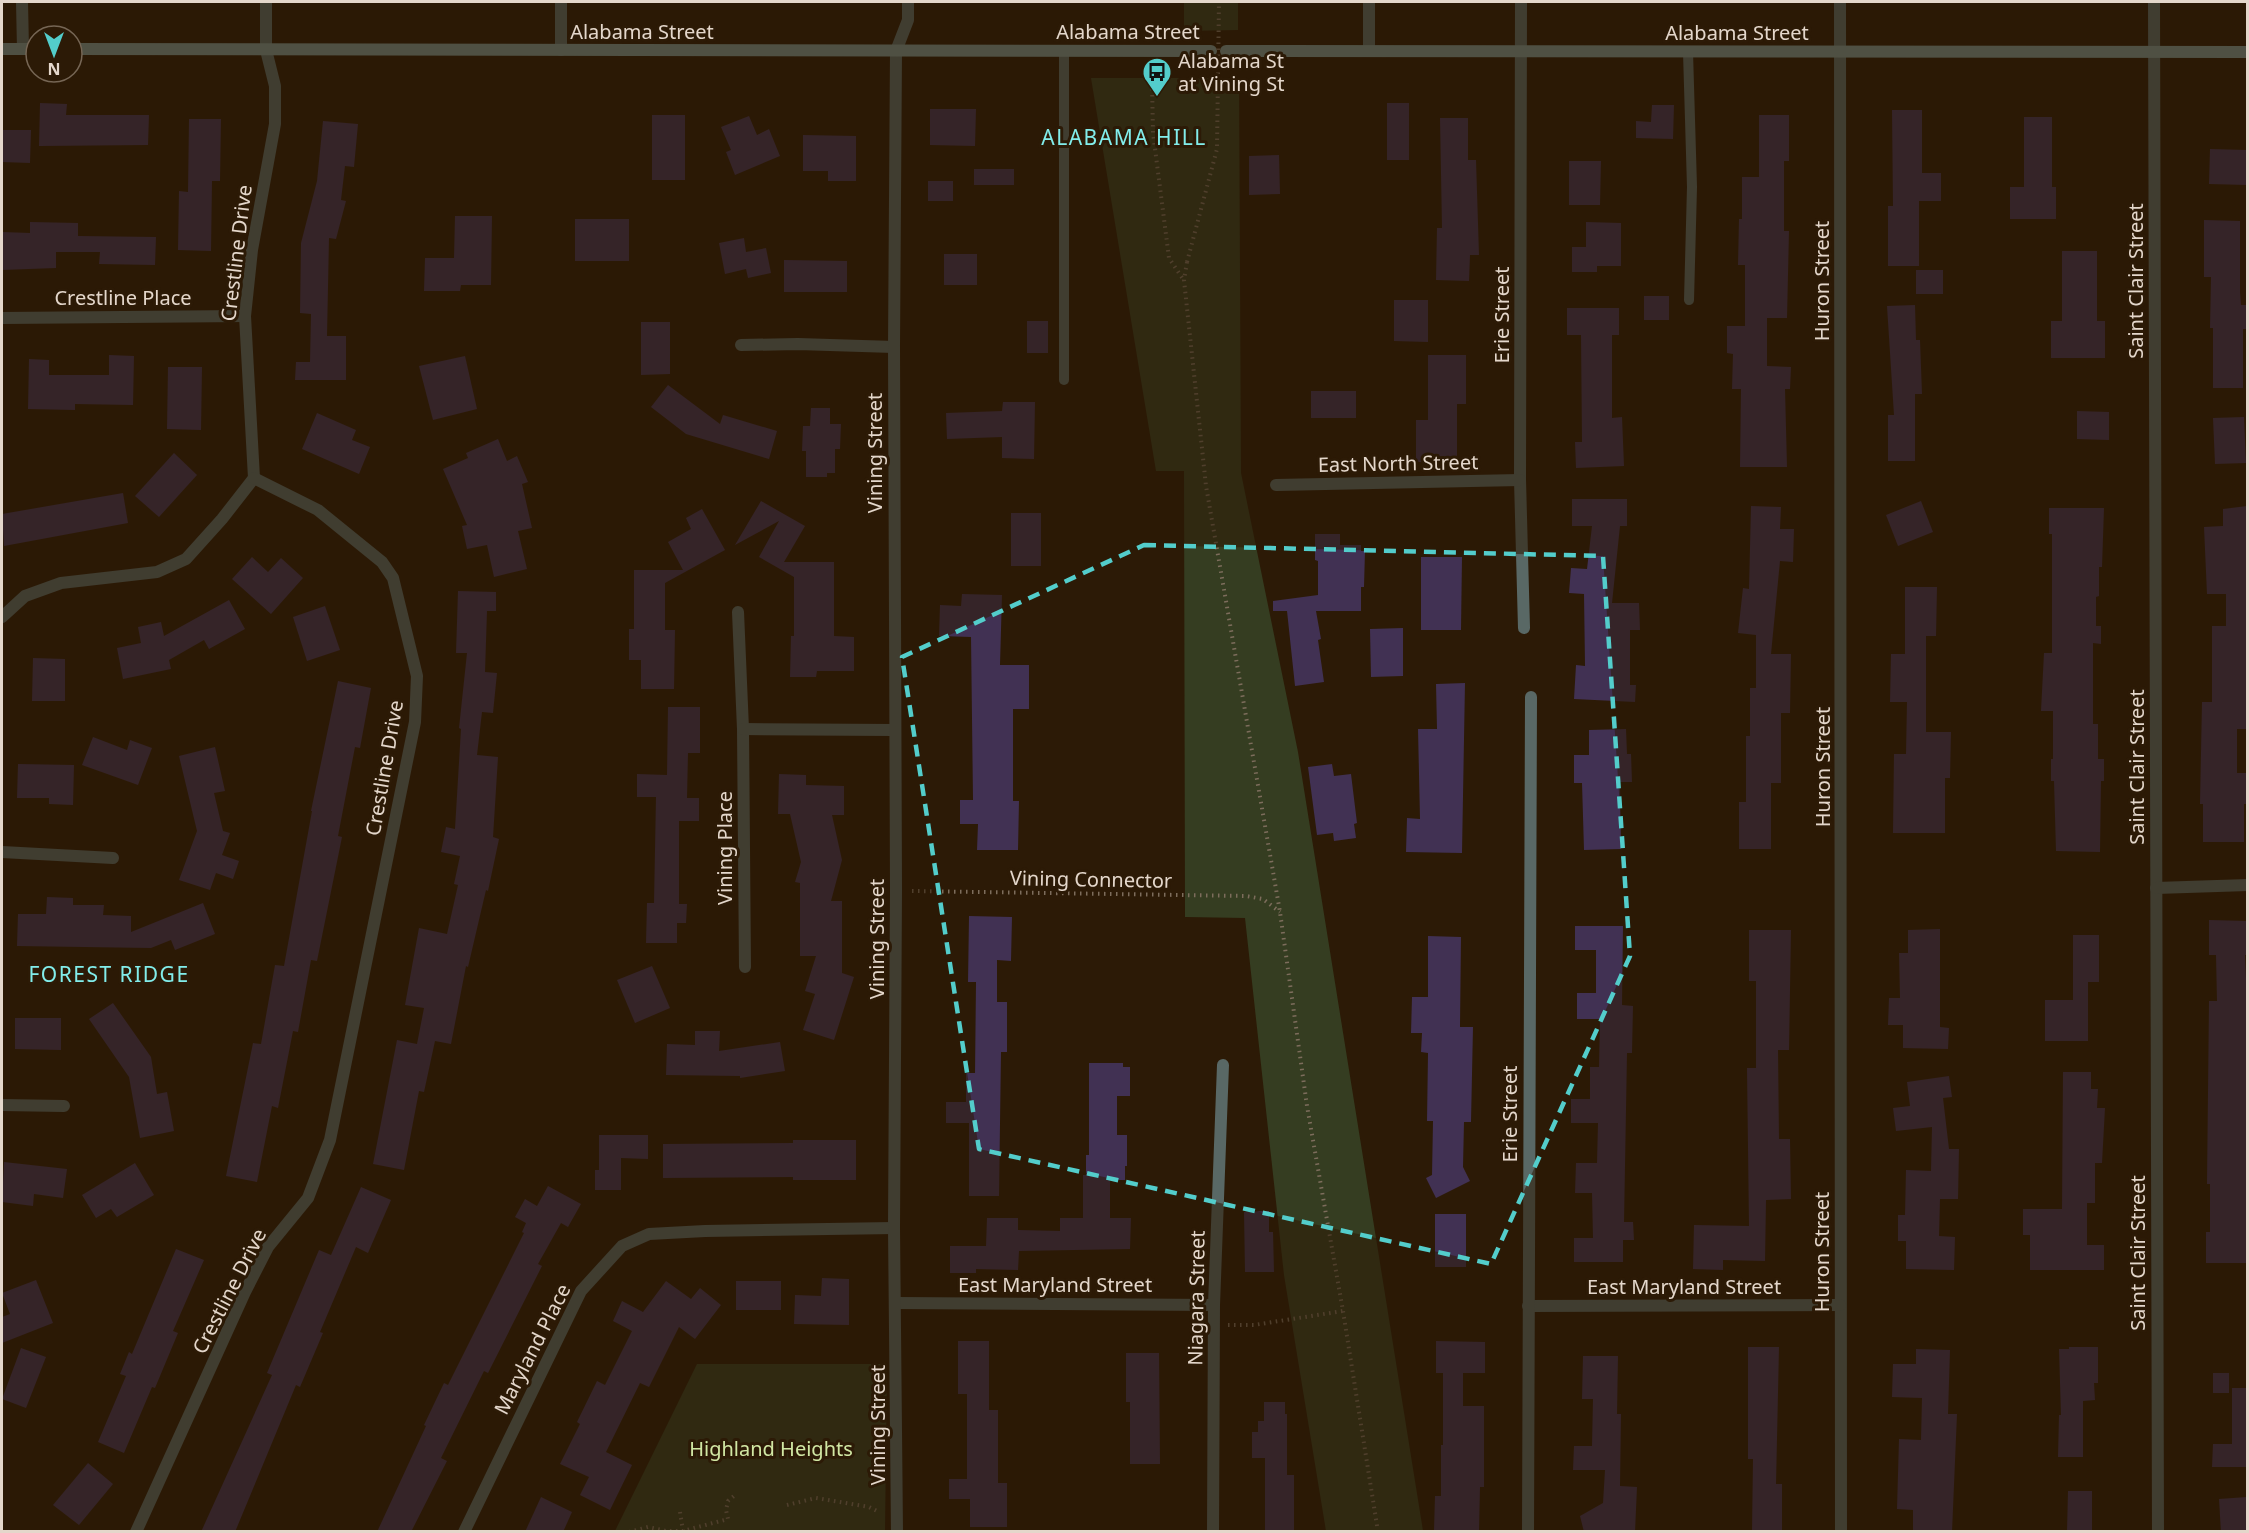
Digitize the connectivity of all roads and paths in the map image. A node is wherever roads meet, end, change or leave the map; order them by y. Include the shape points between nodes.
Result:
1 (22, 2) edge
2 (266, 2) edge
3 (561, 2) edge
4 (908, 2) edge
5 (1219, 2) edge
6 (1369, 2) edge
7 (1521, 2) edge
8 (1840, 2) edge
9 (2154, 2) edge
10 (2, 49) edge
11 (23, 49) joint
12 (84, 49) edge
13 (266, 50) junction
14 (561, 50) junction
15 (896, 51) junction
16 (1064, 51) junction
17 (1211, 51) dead end
18 (1226, 51) dead end
19 (1369, 51) junction
20 (1520, 52) junction
21 (1688, 52) junction
22 (1840, 52) junction
23 (2154, 52) junction
24 (2247, 52) edge
25 (1152, 83) dead end
26 (1184, 280) junction
27 (1689, 300) dead end
28 (244, 316) junction
29 (2, 318) edge
30 (741, 345) dead end
31 (894, 346) junction
32 (1064, 380) dead end
33 (254, 478) junction
34 (1520, 480) junction
35 (1276, 485) dead end
36 (738, 612) dead end
37 (2, 617) edge
38 (1524, 628) dead end
39 (1531, 697) dead end
40 (742, 729) junction
41 (894, 730) junction
42 (2, 852) edge
43 (113, 858) dead end
44 (2247, 885) edge
45 (2156, 888) junction
46 (896, 890) junction
47 (1280, 912) junction
48 (745, 967) dead end
49 (1223, 1065) dead end
50 (2, 1105) edge
51 (64, 1106) dead end
52 (894, 1228) junction
53 (896, 1303) junction
54 (1214, 1305) junction
55 (1840, 1305) junction
56 (1528, 1306) junction
57 (1343, 1311) junction
58 (1214, 1324) junction
59 (735, 1495) dead end
60 (787, 1505) dead end
61 (680, 1512) dead end
62 (879, 1512) dead end
63 (682, 1531) edge
64 (136, 1532) edge
65 (464, 1532) edge
66 (629, 1532) edge
67 (897, 1532) edge
68 (1213, 1532) edge
69 (1378, 1532) edge
70 (1528, 1532) edge
71 (1841, 1532) edge
72 (2158, 1532) edge

1 - 11 street
2 - 13 street, Crestline Drive
3 - 14 street
4 - 15 street, Vining Street via 908,20
5 - 26 path, bridge via 1217,149
6 - 19 street
7 - 20 street, Erie Street
8 - 22 street, Huron Street
9 - 23 street, Saint Clair Street
10 - 11 main road
12 - 13 main road, Alabama Street
13 - 14 main road, Alabama Street
13 - 28 street, Crestline Drive via 275,86 275,124
14 - 15 main road, Alabama Street
15 - 16 main road, Alabama Street
15 - 31 street, Vining Street
16 - 17 main road, Alabama Street
16 - 32 lane
18 - 19 main road, Alabama Street
19 - 20 main road, Alabama Street
20 - 21 main road, Alabama Street
20 - 34 street, Erie Street
21 - 22 main road, Alabama Street
21 - 27 lane via 1692,187
22 - 23 main road, Alabama Street
22 - 55 street, Huron Street
23 - 24 main road, Alabama Street
23 - 45 street, Saint Clair Street
25 - 26 path via 1153,133 1169,258
26 - 47 path via 1206,486
28 - 29 street, Crestline Place
28 - 33 street, Crestline Drive
30 - 31 street
31 - 41 street, Vining Street
33 - 37 street via 186,559 157,572 61,583 25,596
33 - 64 street, Crestline Drive via 318,510 382,562 393,578 417,675 415,722 330,1140 308,1197 268,1247 245,1292
34 - 35 street, East North Street
34 - 38 street, Erie Street
36 - 40 street, Vining Place
39 - 56 street, Erie Street
40 - 41 street
40 - 48 street, Vining Place
41 - 46 street, Vining Street
42 - 43 street
44 - 45 street
45 - 72 street, Saint Clair Street
46 - 47 path, Vining Connector via 1246,896 1263,899
46 - 52 street, Vining Street
47 - 57 path via 1307,1106
49 - 54 street, Niagara Street
50 - 51 street
52 - 53 street, Vining Street
52 - 65 street, Maryland Place via 660,1233 622,1246 581,1291
53 - 54 street, East Maryland Street
53 - 67 street, Vining Street
54 - 58 street, Niagara Street
55 - 56 street, East Maryland Street
55 - 71 street, Huron Street
56 - 70 street, Erie Street
57 - 58 path via 1254,1326
57 - 69 path
58 - 68 street, Niagara Street
59 - 63 path via 728,1501 728,1519
60 - 62 path via 816,1498
61 - 63 path
63 - 66 path via 648,1527

